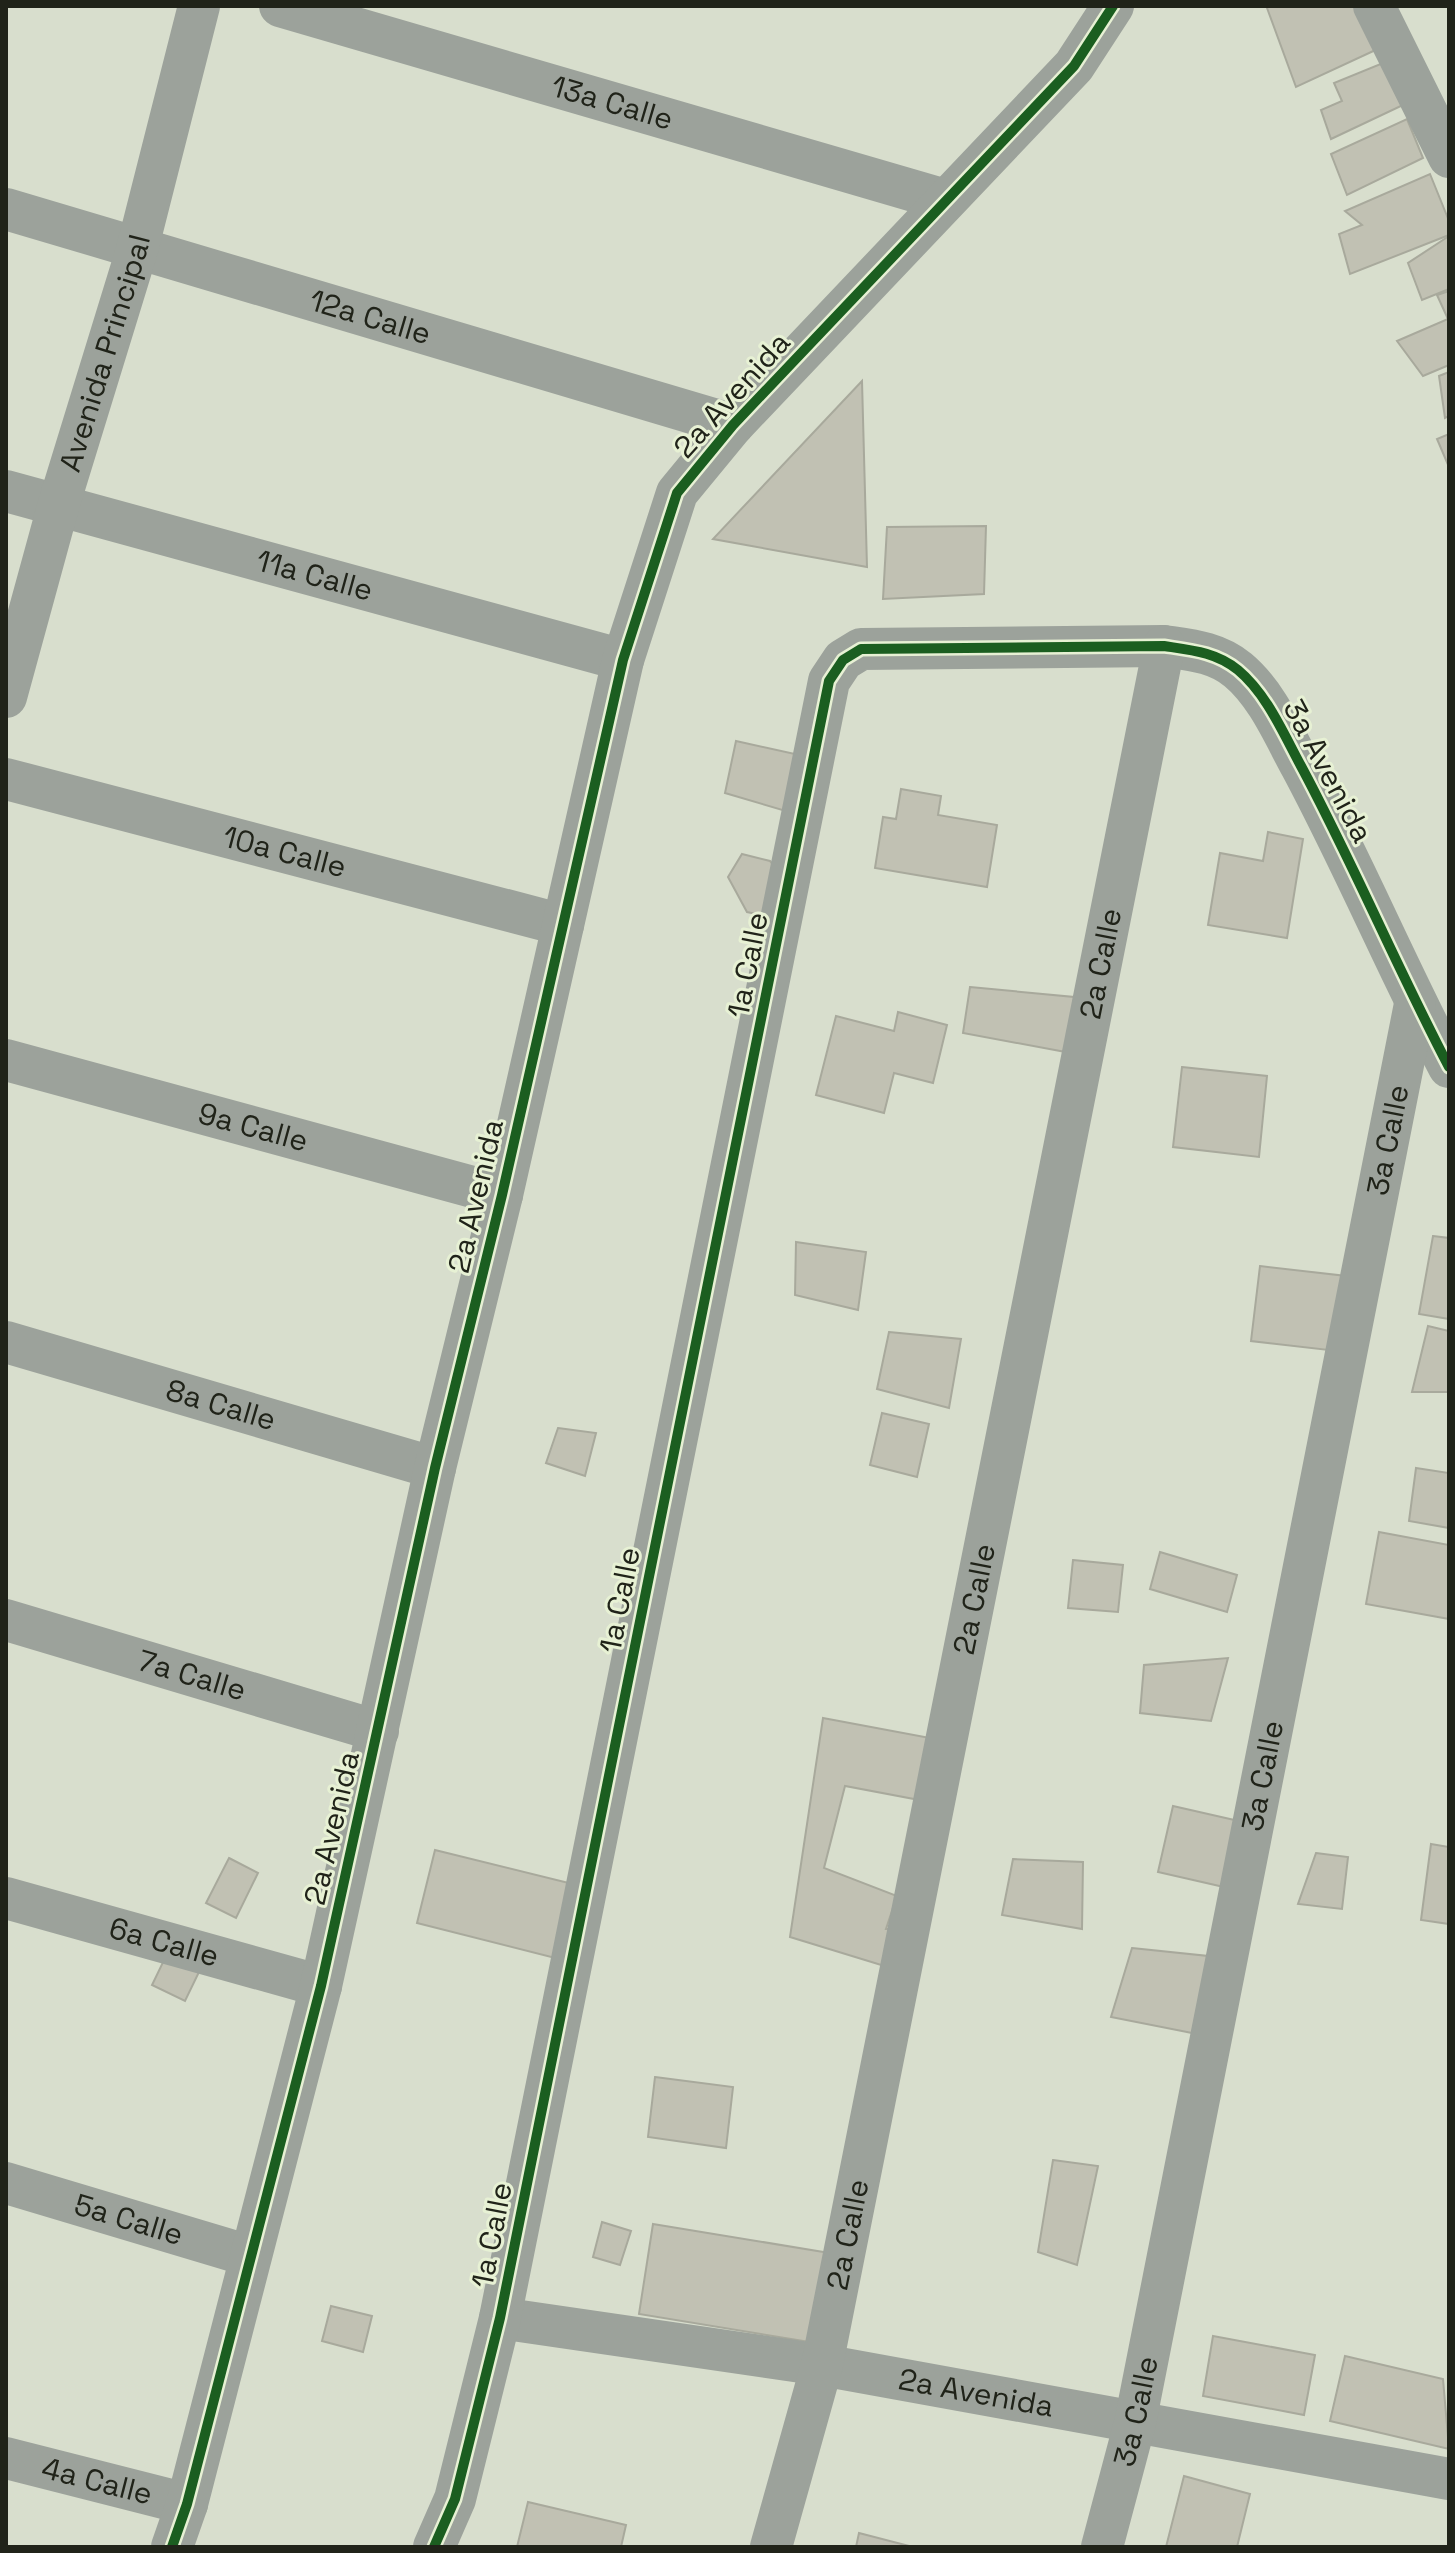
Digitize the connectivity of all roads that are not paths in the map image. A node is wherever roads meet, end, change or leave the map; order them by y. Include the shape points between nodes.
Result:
1 (199, 6) edge
2 (280, 6) edge
3 (1113, 6) edge
4 (1374, 6) edge
5 (1449, 157) edge
6 (945, 200) junction
7 (6, 209) edge
8 (137, 250) junction
9 (733, 425) junction
10 (6, 491) edge
11 (58, 507) junction
12 (1164, 646) junction
13 (623, 660) junction
14 (843, 660) joint
15 (6, 697) edge
16 (6, 779) edge
17 (563, 925) junction
18 (1415, 1004) junction
19 (6, 1060) edge
20 (1449, 1067) edge
21 (502, 1195) junction
22 (6, 1342) edge
23 (435, 1468) junction
24 (6, 1620) edge
25 (378, 1731) junction
26 (6, 1898) edge
27 (321, 1986) junction
28 (6, 2183) edge
29 (250, 2256) junction
30 (500, 2318) junction
31 (822, 2365) junction
32 (1135, 2423) junction
33 (6, 2458) edge
34 (1448, 2473) edge
35 (187, 2504) junction
36 (172, 2547) edge
37 (434, 2547) edge
38 (771, 2547) edge
39 (1102, 2547) edge

1 - 8 street, Avenida Principal
2 - 6 street, 13a Calle
3 - 6 street, 2a Avenida via 1074,66
4 - 5 street
6 - 9 street, 2a Avenida
7 - 8 street, 12a Calle
8 - 9 street, 12a Calle
8 - 11 street, Avenida Principal
9 - 13 street, 2a Avenida via 677,493
10 - 11 street, 11a Calle
11 - 13 street, 11a Calle
11 - 15 street, Avenida Principal
12 - 14 street, 3a Avenida via 861,649
12 - 18 street, 3a Avenida via 1208,652 1239,671 1271,711 1330,819
12 - 31 street, 2a Calle
13 - 17 street, 2a Avenida
14 - 30 street, 1a Calle via 829,681
16 - 17 street, 10a Calle
17 - 21 street, 2a Avenida
18 - 20 street
18 - 32 street, 3a Calle
19 - 21 street, 9a Calle
21 - 23 street, 2a Avenida
22 - 23 street, 8a Calle
23 - 25 street, 2a Avenida
24 - 25 street, 7a Calle
25 - 27 street, 2a Avenida
26 - 27 street, 6a Calle
27 - 29 street, 2a Avenida
28 - 29 street, 5a Calle
29 - 35 street, 2a Avenida
30 - 31 street, 2a Avenida
30 - 37 street, 1a Calle via 455,2499
31 - 32 street, 2a Avenida
31 - 38 street, 2a Calle
32 - 34 street, 2a Avenida
32 - 39 street, 3a Calle
33 - 35 street, 4a Calle
35 - 36 street, 2a Avenida

